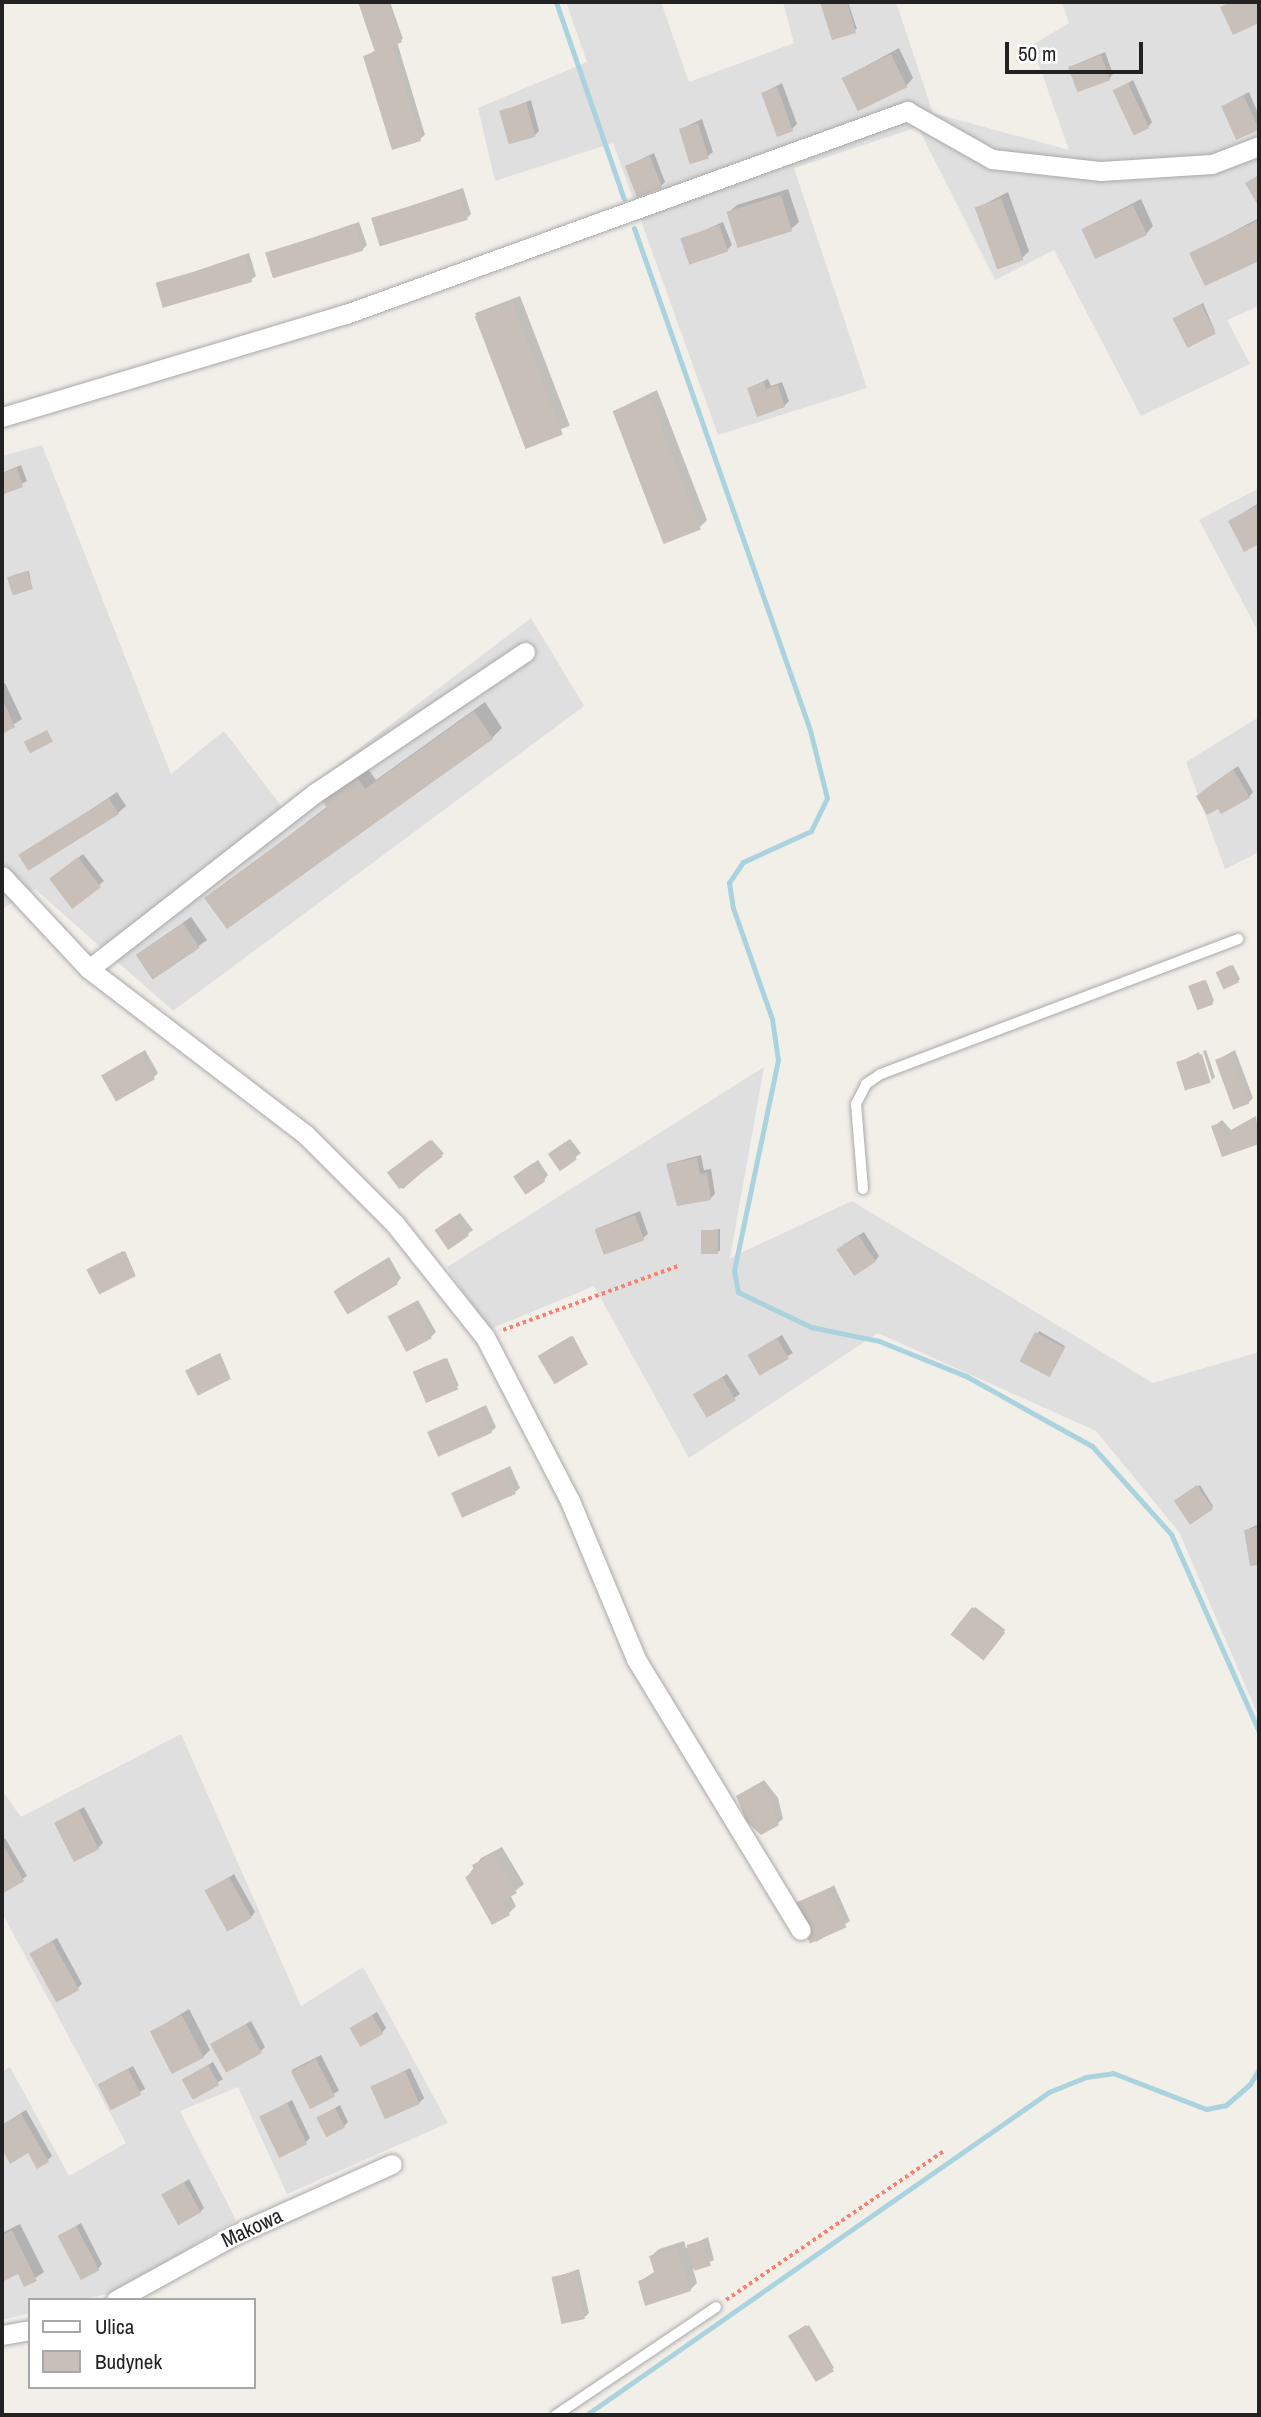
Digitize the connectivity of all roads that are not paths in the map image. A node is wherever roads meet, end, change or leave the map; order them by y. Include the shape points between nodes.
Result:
1 (1259, 146) edge
2 (2, 417) edge
3 (525, 652) dead end
4 (2, 876) edge
5 (1238, 939) dead end
6 (89, 969) junction
7 (863, 1189) dead end
8 (801, 1930) dead end
9 (392, 2164) dead end
10 (120, 2298) edge
11 (716, 2307) road end
12 (28, 2330) edge
13 (2, 2335) edge
14 (556, 2415) edge

1 - 2 street via 1212,164 1101,171 992,159 908,111 346,314
3 - 6 street via 315,793
4 - 6 street
5 - 7 lane via 881,1074 866,1084 856,1104
6 - 8 street via 306,1135 395,1224 485,1336 570,1501 636,1659
9 - 10 street, Makowa via 234,2235
11 - 14 lane
12 - 13 street

